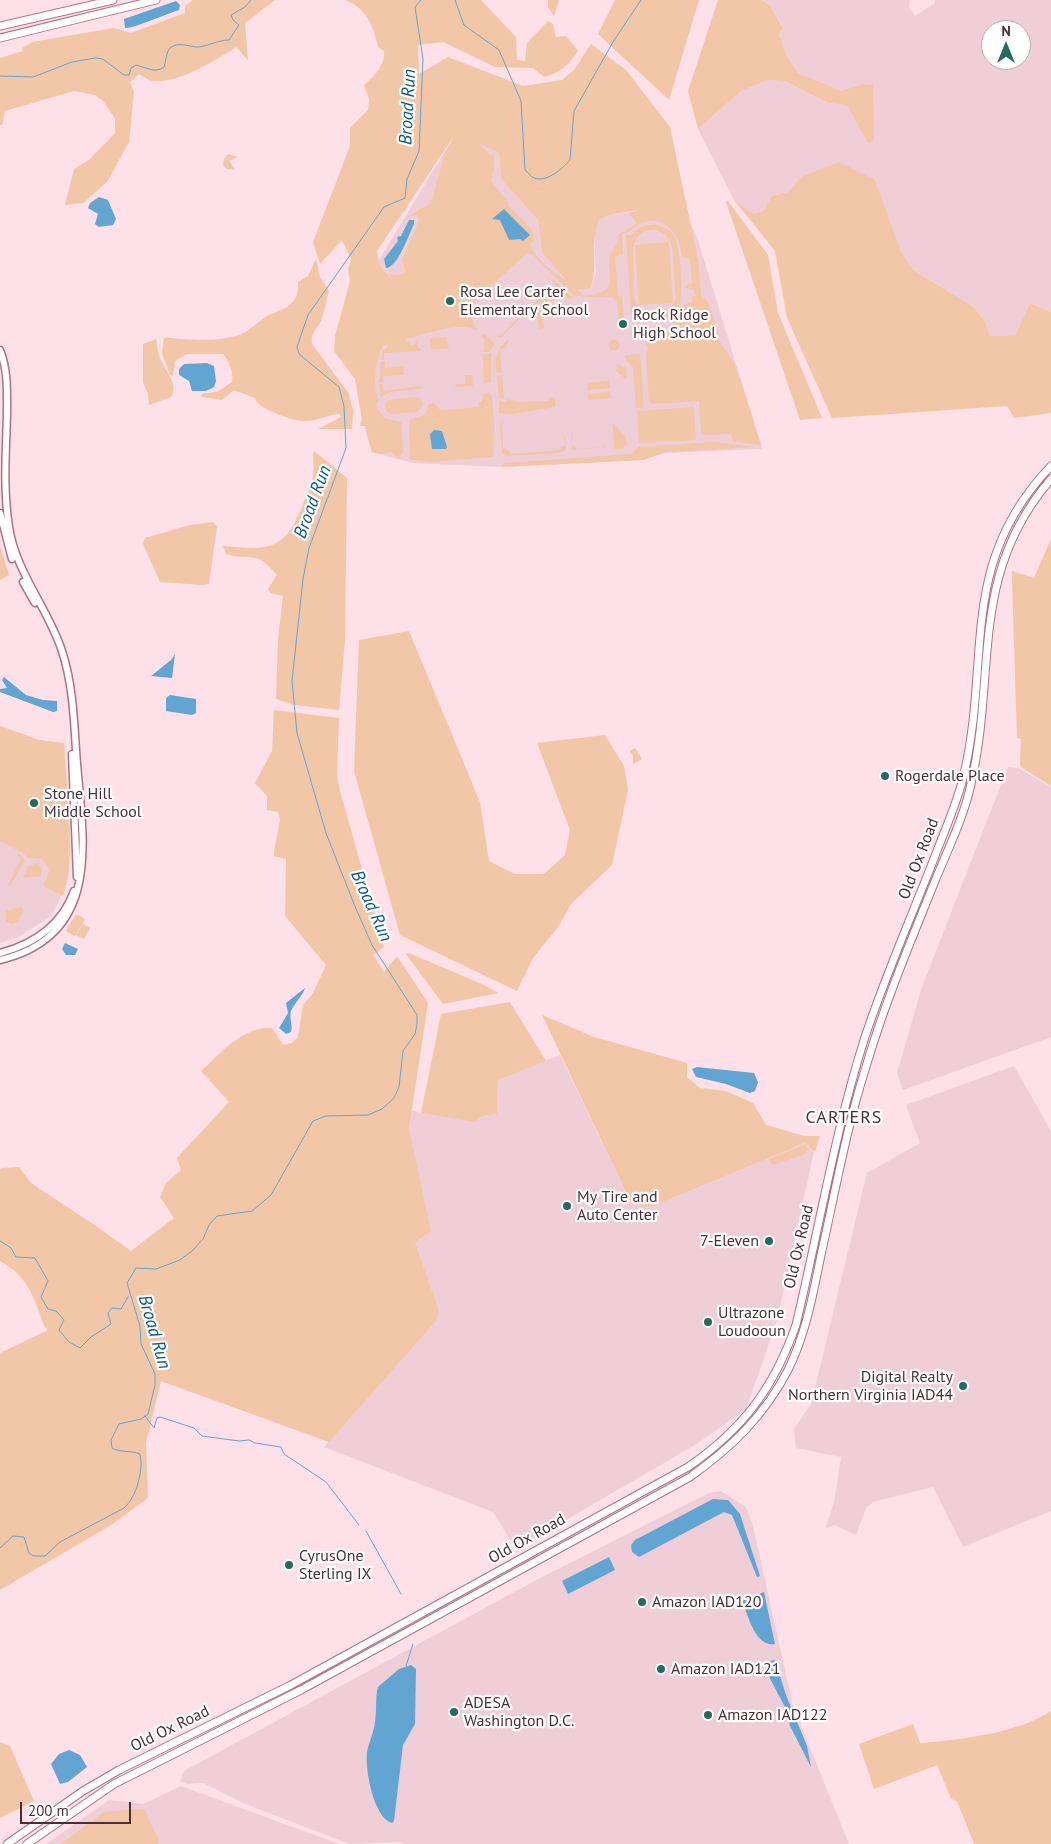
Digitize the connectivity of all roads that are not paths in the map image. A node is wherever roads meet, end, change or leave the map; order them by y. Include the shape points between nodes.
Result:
1 (113, 0) edge
2 (156, 0) edge
3 (0, 26) edge
4 (0, 38) edge
5 (0, 350) edge
6 (1051, 466) edge
7 (1051, 479) edge
8 (0, 513) edge
9 (0, 953) edge
10 (0, 960) edge
11 (7, 1844) edge
12 (26, 1844) edge

1 - 3 main road
2 - 4 main road
5 - 10 street via 7,378 8,527 18,563 58,638 68,671 73,705 82,866 74,904 57,930 36,948
6 - 11 main road, Old Ox Road via 1026,495 1009,523 988,577 963,779 866,1036 843,1116 796,1325 778,1370 759,1401 724,1440 688,1467 334,1662 119,1770
7 - 12 main road, Old Ox Road via 1020,524 999,573 991,610 981,728 970,788 876,1034 850,1123 806,1322 795,1355 768,1404 729,1448 690,1477 301,1690 132,1774
8 - 9 street via 16,569 48,627 64,673 78,866 72,896 57,921 36,939

